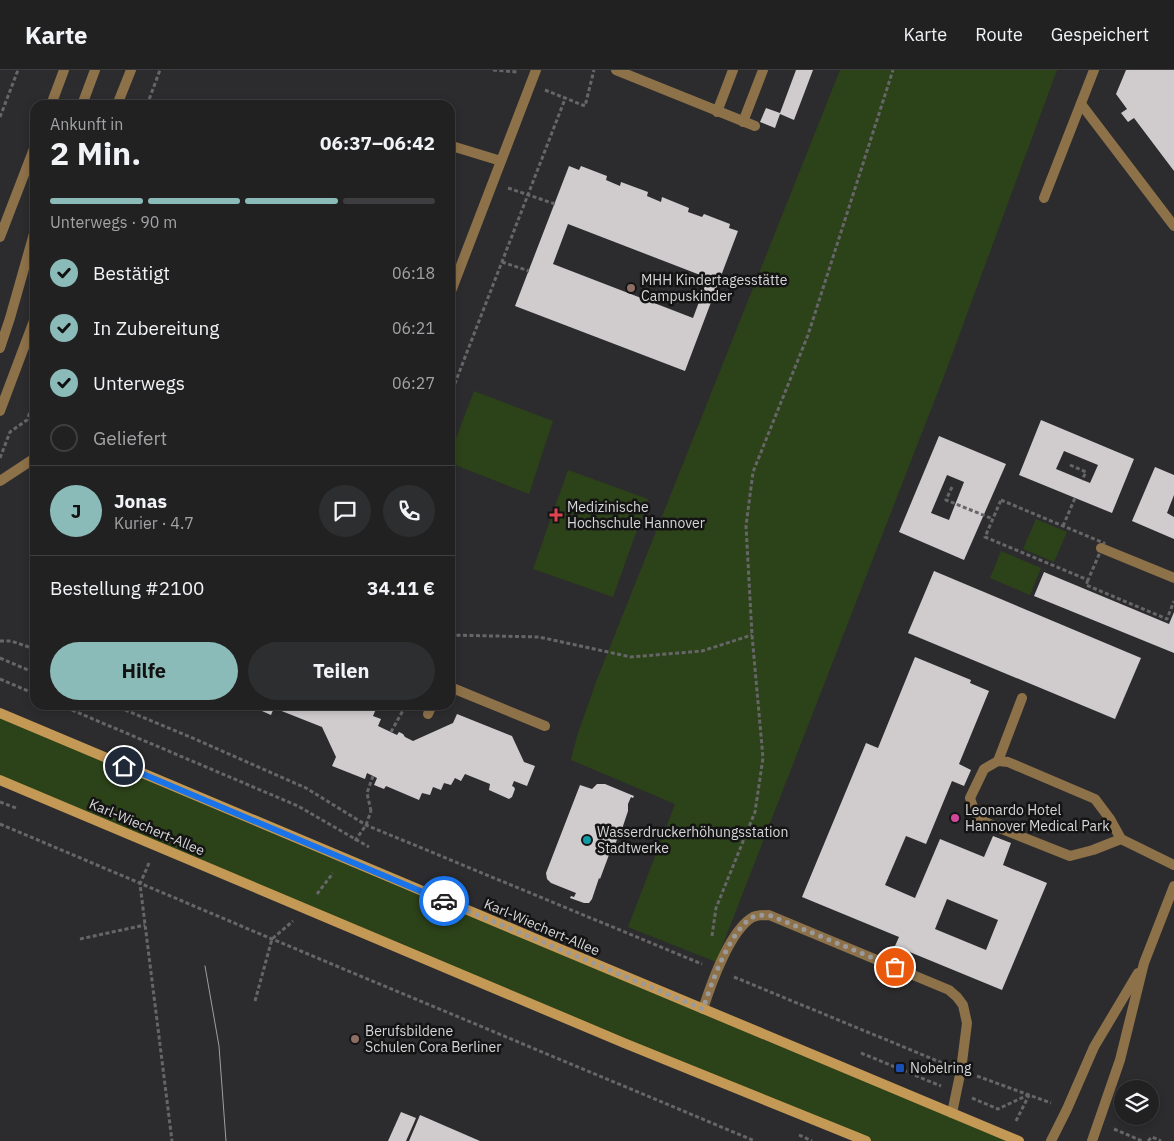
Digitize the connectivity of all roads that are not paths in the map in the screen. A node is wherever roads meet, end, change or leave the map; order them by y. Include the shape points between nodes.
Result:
1 (64, 70) edge
2 (95, 70) edge
3 (131, 70) edge
4 (536, 70) edge
5 (616, 70) edge
6 (733, 70) edge
7 (763, 70) edge
8 (1094, 70) edge
9 (52, 100) edge
10 (84, 100) edge
11 (120, 100) edge
12 (1081, 104) junction
13 (717, 112) junction
14 (743, 122) junction
15 (755, 126) dead end
16 (455, 147) dead end
17 (30, 159) edge
18 (501, 161) junction
19 (1044, 198) dead end
20 (1174, 226) edge
21 (0, 237) edge
22 (30, 248) edge
23 (455, 281) edge
24 (30, 331) edge
25 (0, 348) edge
26 (0, 412) edge
27 (30, 461) edge
28 (0, 481) edge
29 (1101, 548) road end
30 (1174, 578) edge
31 (455, 689) edge
32 (1022, 698) dead end
33 (0, 713) edge
34 (545, 726) dead end
35 (998, 761) junction
36 (0, 780) edge
37 (1121, 838) junction
38 (1174, 865) edge
39 (1174, 886) edge
40 (1144, 963) junction
41 (703, 1009) junction
42 (952, 1113) junction
43 (866, 1141) edge
44 (1019, 1141) edge
45 (1051, 1141) edge
46 (1092, 1141) edge

1 - 9 street
2 - 10 street
3 - 11 street
4 - 18 street
5 - 13 street
6 - 13 street
7 - 14 street
8 - 12 street
12 - 19 street
12 - 20 street
13 - 14 street
14 - 15 street
16 - 18 street
17 - 21 street
18 - 23 street
22 - 25 street
24 - 26 street
27 - 28 street
29 - 30 street
31 - 34 street
32 - 35 street
33 - 41 main road, Karl-Wiechert-Allee
35 - 37 street via 1008,762 1095,799
35 - 37 street via 984,769 970,798 975,813 982,821 1070,856
36 - 43 main road, Karl-Wiechert-Allee
37 - 38 street
39 - 40 street
40 - 45 street via 1094,1047
40 - 46 street via 1120,1060
41 - 42 main road, Karl-Wiechert-Allee
41 - 42 street via 717,970 736,934 755,916 769,915 949,990 963,1005 967,1023
42 - 44 main road, Karl-Wiechert-Allee

